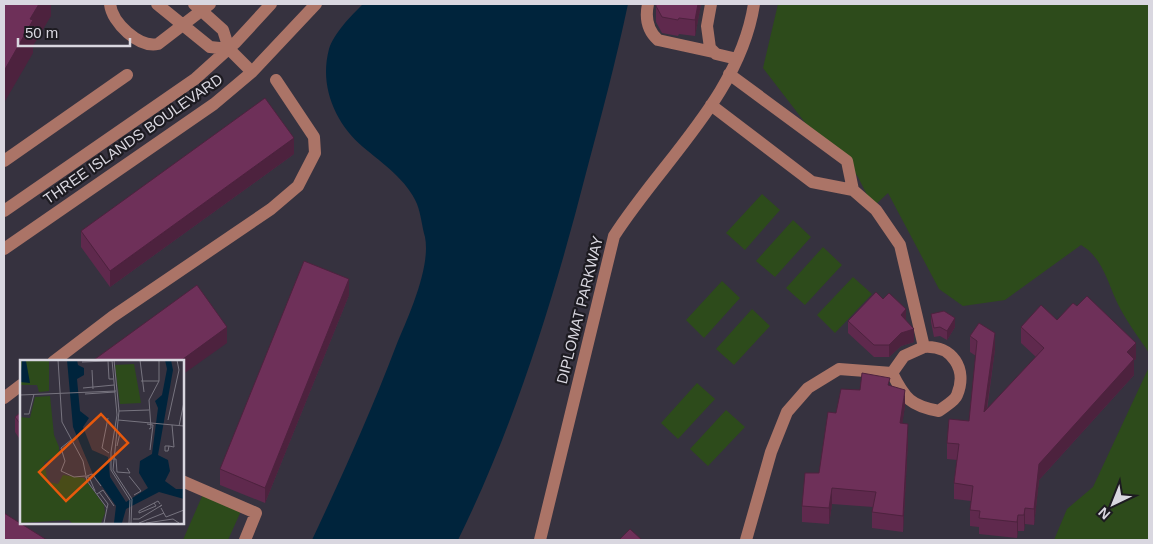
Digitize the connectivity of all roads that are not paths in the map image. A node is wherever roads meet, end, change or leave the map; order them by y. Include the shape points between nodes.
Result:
1 (110, 4) edge
2 (157, 4) edge
3 (271, 4) edge
4 (648, 4) edge
5 (711, 4) edge
6 (754, 4) edge
7 (313, 5) edge
8 (202, 6) edge
9 (183, 26) junction
10 (229, 49) junction
11 (713, 52) junction
12 (737, 59) junction
13 (252, 72) junction
14 (729, 74) junction
15 (127, 75) dead end
16 (276, 80) dead end
17 (710, 105) junction
18 (4, 161) edge
19 (853, 190) junction
20 (4, 211) edge
21 (4, 249) edge
22 (924, 347) junction
23 (56, 360) edge
24 (892, 373) junction
25 (20, 386) edge
26 (4, 398) edge
27 (184, 481) edge
28 (245, 540) edge
29 (540, 540) edge
30 (746, 540) edge

1 - 9 street via 115,18 142,43 150,46
2 - 9 street
3 - 10 street, THREE ISLANDS BOULEVARD
4 - 11 street via 648,27 658,40
5 - 11 street via 707,39
6 - 12 street, DIPLOMAT PARKWAY
7 - 13 street, THREE ISLANDS BOULEVARD
8 - 9 street
8 - 10 street via 223,30
9 - 10 street via 210,47
10 - 13 street
10 - 20 street, THREE ISLANDS BOULEVARD via 195,79
11 - 12 street
12 - 14 street, DIPLOMAT PARKWAY
13 - 21 street, THREE ISLANDS BOULEVARD via 214,104
14 - 17 street, DIPLOMAT PARKWAY
14 - 19 street via 847,161
15 - 18 street
16 - 23 street via 314,137 314,152 298,186 271,209
17 - 19 street via 812,182
17 - 29 street, DIPLOMAT PARKWAY via 614,236
19 - 22 street via 876,210 900,245
22 - 24 street via 904,356
22 - 24 street via 937,346 953,356 962,375 956,397 939,411 919,407 900,389
24 - 30 street via 839,369 808,388 787,412 771,452
25 - 26 street
27 - 28 street via 256,514

